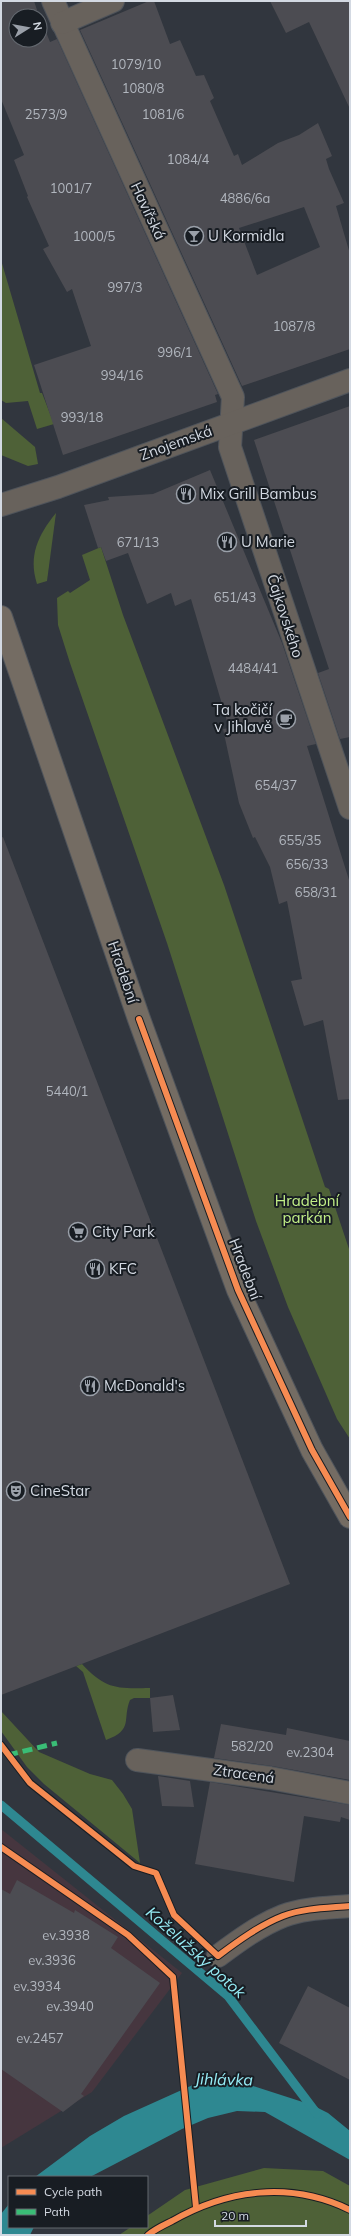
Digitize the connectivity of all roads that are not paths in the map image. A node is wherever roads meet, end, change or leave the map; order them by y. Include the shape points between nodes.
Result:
1 (53, 1) edge
2 (113, 1) edge
3 (62, 23) junction
4 (350, 380) edge
5 (233, 422) junction
6 (1, 505) edge
7 (1, 617) edge
8 (350, 808) edge
9 (350, 1517) edge
10 (137, 1760) dead end
11 (350, 1793) edge
12 (350, 1906) edge
13 (218, 1956) dead end

1 - 3 street, Havířská
2 - 3 street
3 - 5 street, Havířská via 233,397
4 - 5 street, Znojemská
5 - 6 street, Znojemská via 58,487
5 - 8 street, Čajkovského via 230,448
7 - 9 main road, Hradební via 139,1019 238,1290 312,1450
10 - 11 street, Ztracená via 270,1778
12 - 13 street via 311,1909 284,1916 237,1942

